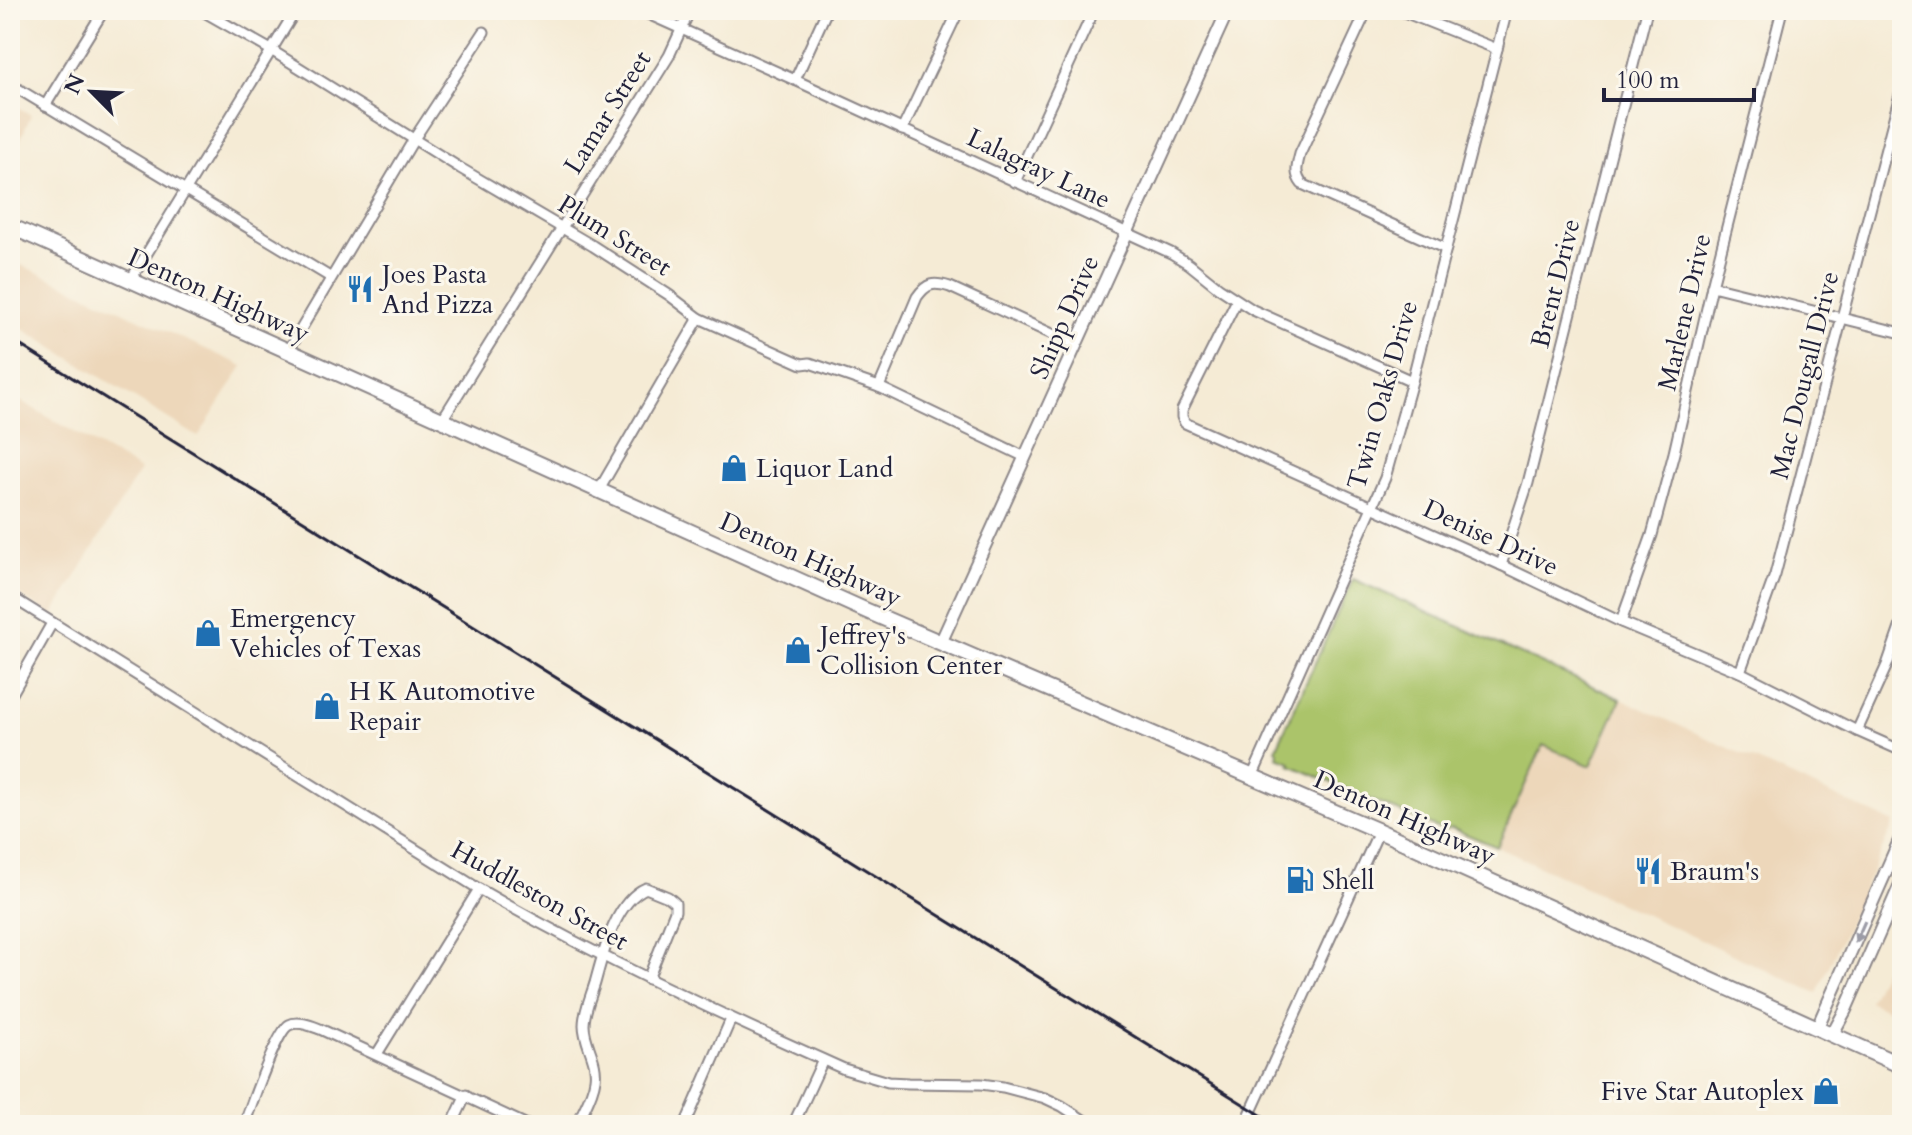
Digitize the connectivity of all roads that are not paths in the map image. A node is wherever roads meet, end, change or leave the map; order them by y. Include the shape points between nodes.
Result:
1 (104, 10) edge
2 (201, 10) edge
3 (296, 10) edge
4 (639, 10) edge
5 (690, 10) edge
6 (827, 10) edge
7 (959, 10) edge
8 (1094, 10) edge
9 (1228, 10) edge
10 (1367, 10) edge
11 (1399, 10) edge
12 (1507, 10) edge
13 (1647, 10) edge
14 (1782, 10) edge
15 (681, 30) junction
16 (484, 32) dead end
17 (1497, 49) junction
18 (271, 50) junction
19 (795, 80) junction
20 (10, 84) edge
21 (1902, 87) edge
22 (45, 106) junction
23 (902, 130) junction
24 (414, 139) junction
25 (1015, 182) junction
26 (185, 189) junction
27 (10, 226) edge
28 (562, 227) junction
29 (1127, 233) junction
30 (1446, 249) junction
31 (330, 277) junction
32 (130, 281) junction
33 (1712, 286) junction
34 (1237, 300) junction
35 (699, 318) junction
36 (1841, 318) junction
37 (1902, 333) edge
38 (1076, 345) junction
39 (288, 351) junction
40 (1412, 381) junction
41 (879, 387) junction
42 (442, 420) junction
43 (1025, 457) junction
44 (599, 490) junction
45 (1373, 507) junction
46 (1501, 565) junction
47 (10, 596) edge
48 (1621, 622) junction
49 (1902, 622) edge
50 (52, 623) junction
51 (941, 642) junction
52 (1740, 672) junction
53 (10, 697) edge
54 (1857, 731) junction
55 (1902, 751) edge
56 (1252, 777) junction
57 (1379, 831) junction
58 (1902, 835) edge
59 (1902, 881) edge
60 (479, 889) junction
61 (1870, 908) junction
62 (1887, 915) junction
63 (603, 956) junction
64 (648, 979) junction
65 (731, 1019) junction
66 (1817, 1028) junction
67 (1832, 1035) junction
68 (377, 1054) junction
69 (823, 1060) junction
70 (1902, 1066) edge
71 (466, 1095) junction
72 (244, 1125) edge
73 (452, 1125) edge
74 (527, 1125) edge
75 (577, 1125) edge
76 (685, 1125) edge
77 (793, 1125) edge
78 (1091, 1125) edge
79 (1245, 1125) edge

1 - 22 street
2 - 18 street, Plum Street
3 - 18 street
4 - 15 street, Lalagray Lane
5 - 15 street, Lamar Street
6 - 19 street
7 - 23 street
8 - 25 street
9 - 29 street, Shipp Drive
10 - 30 street via 1300,154 1298,179
11 - 17 street
12 - 17 street, Twin Oaks Drive
13 - 46 street, Brent Drive via 1528,483
14 - 33 street, Marlene Drive
15 - 19 street, Lalagray Lane
15 - 28 street, Lamar Street
16 - 24 street
17 - 30 street, Twin Oaks Drive
18 - 24 street, Plum Street
18 - 26 street
19 - 23 street, Lalagray Lane
20 - 22 street
21 - 36 street, Mac Dougall Drive
22 - 26 street
23 - 25 street, Lalagray Lane
24 - 28 street, Plum Street
24 - 31 street
25 - 29 street, Lalagray Lane
26 - 31 street
26 - 32 street
27 - 32 main road, Denton Highway
28 - 35 street, Plum Street
28 - 42 street, Lamar Street
29 - 34 street, Lalagray Lane via 1189,264
29 - 38 street, Shipp Drive
30 - 40 street, Twin Oaks Drive
31 - 39 street
32 - 39 main road, Denton Highway
33 - 36 street
33 - 48 street, Marlene Drive via 1652,535
34 - 40 street, Lalagray Lane
34 - 45 street, Denise Drive via 1182,410 1185,423
35 - 41 street, Plum Street via 802,364
35 - 44 street
36 - 37 street
36 - 52 street, Mac Dougall Drive via 1775,575
38 - 41 street via 950,287 932,284 917,297
38 - 43 street, Shipp Drive
39 - 42 main road, Denton Highway
40 - 45 street, Twin Oaks Drive
41 - 43 street, Plum Street
42 - 44 main road, Denton Highway
43 - 51 street, Shipp Drive
44 - 51 main road, Denton Highway
45 - 46 street, Denise Drive
45 - 56 street, Twin Oaks Drive
46 - 48 street, Denise Drive
47 - 50 street, Huddleston Street
48 - 52 street, Denise Drive
49 - 54 street
50 - 53 street
50 - 60 street, Huddleston Street
51 - 56 main road, Denton Highway
52 - 54 street, Denise Drive
54 - 55 street, Denise Drive
56 - 57 main road, Denton Highway
57 - 66 main road, Denton Highway
57 - 79 street
58 - 61 street
59 - 62 street
60 - 63 street, Huddleston Street
60 - 68 street
61 - 62 street
61 -> 66 street
62 - 67 street
63 - 64 street, Huddleston Street
63 - 64 street via 615,923 637,892 646,888 668,897 675,911
63 - 75 street via 584,1025 595,1083
64 - 65 street, Huddleston Street
65 - 69 street, Huddleston Street
65 - 76 street
66 - 67 main road, Denton Highway
67 - 70 main road, Denton Highway
68 - 71 street
68 - 72 street via 305,1024 287,1025
69 - 77 street
69 - 78 street, Huddleston Street via 888,1082 1003,1087 1045,1098
71 - 73 street
71 - 74 street

